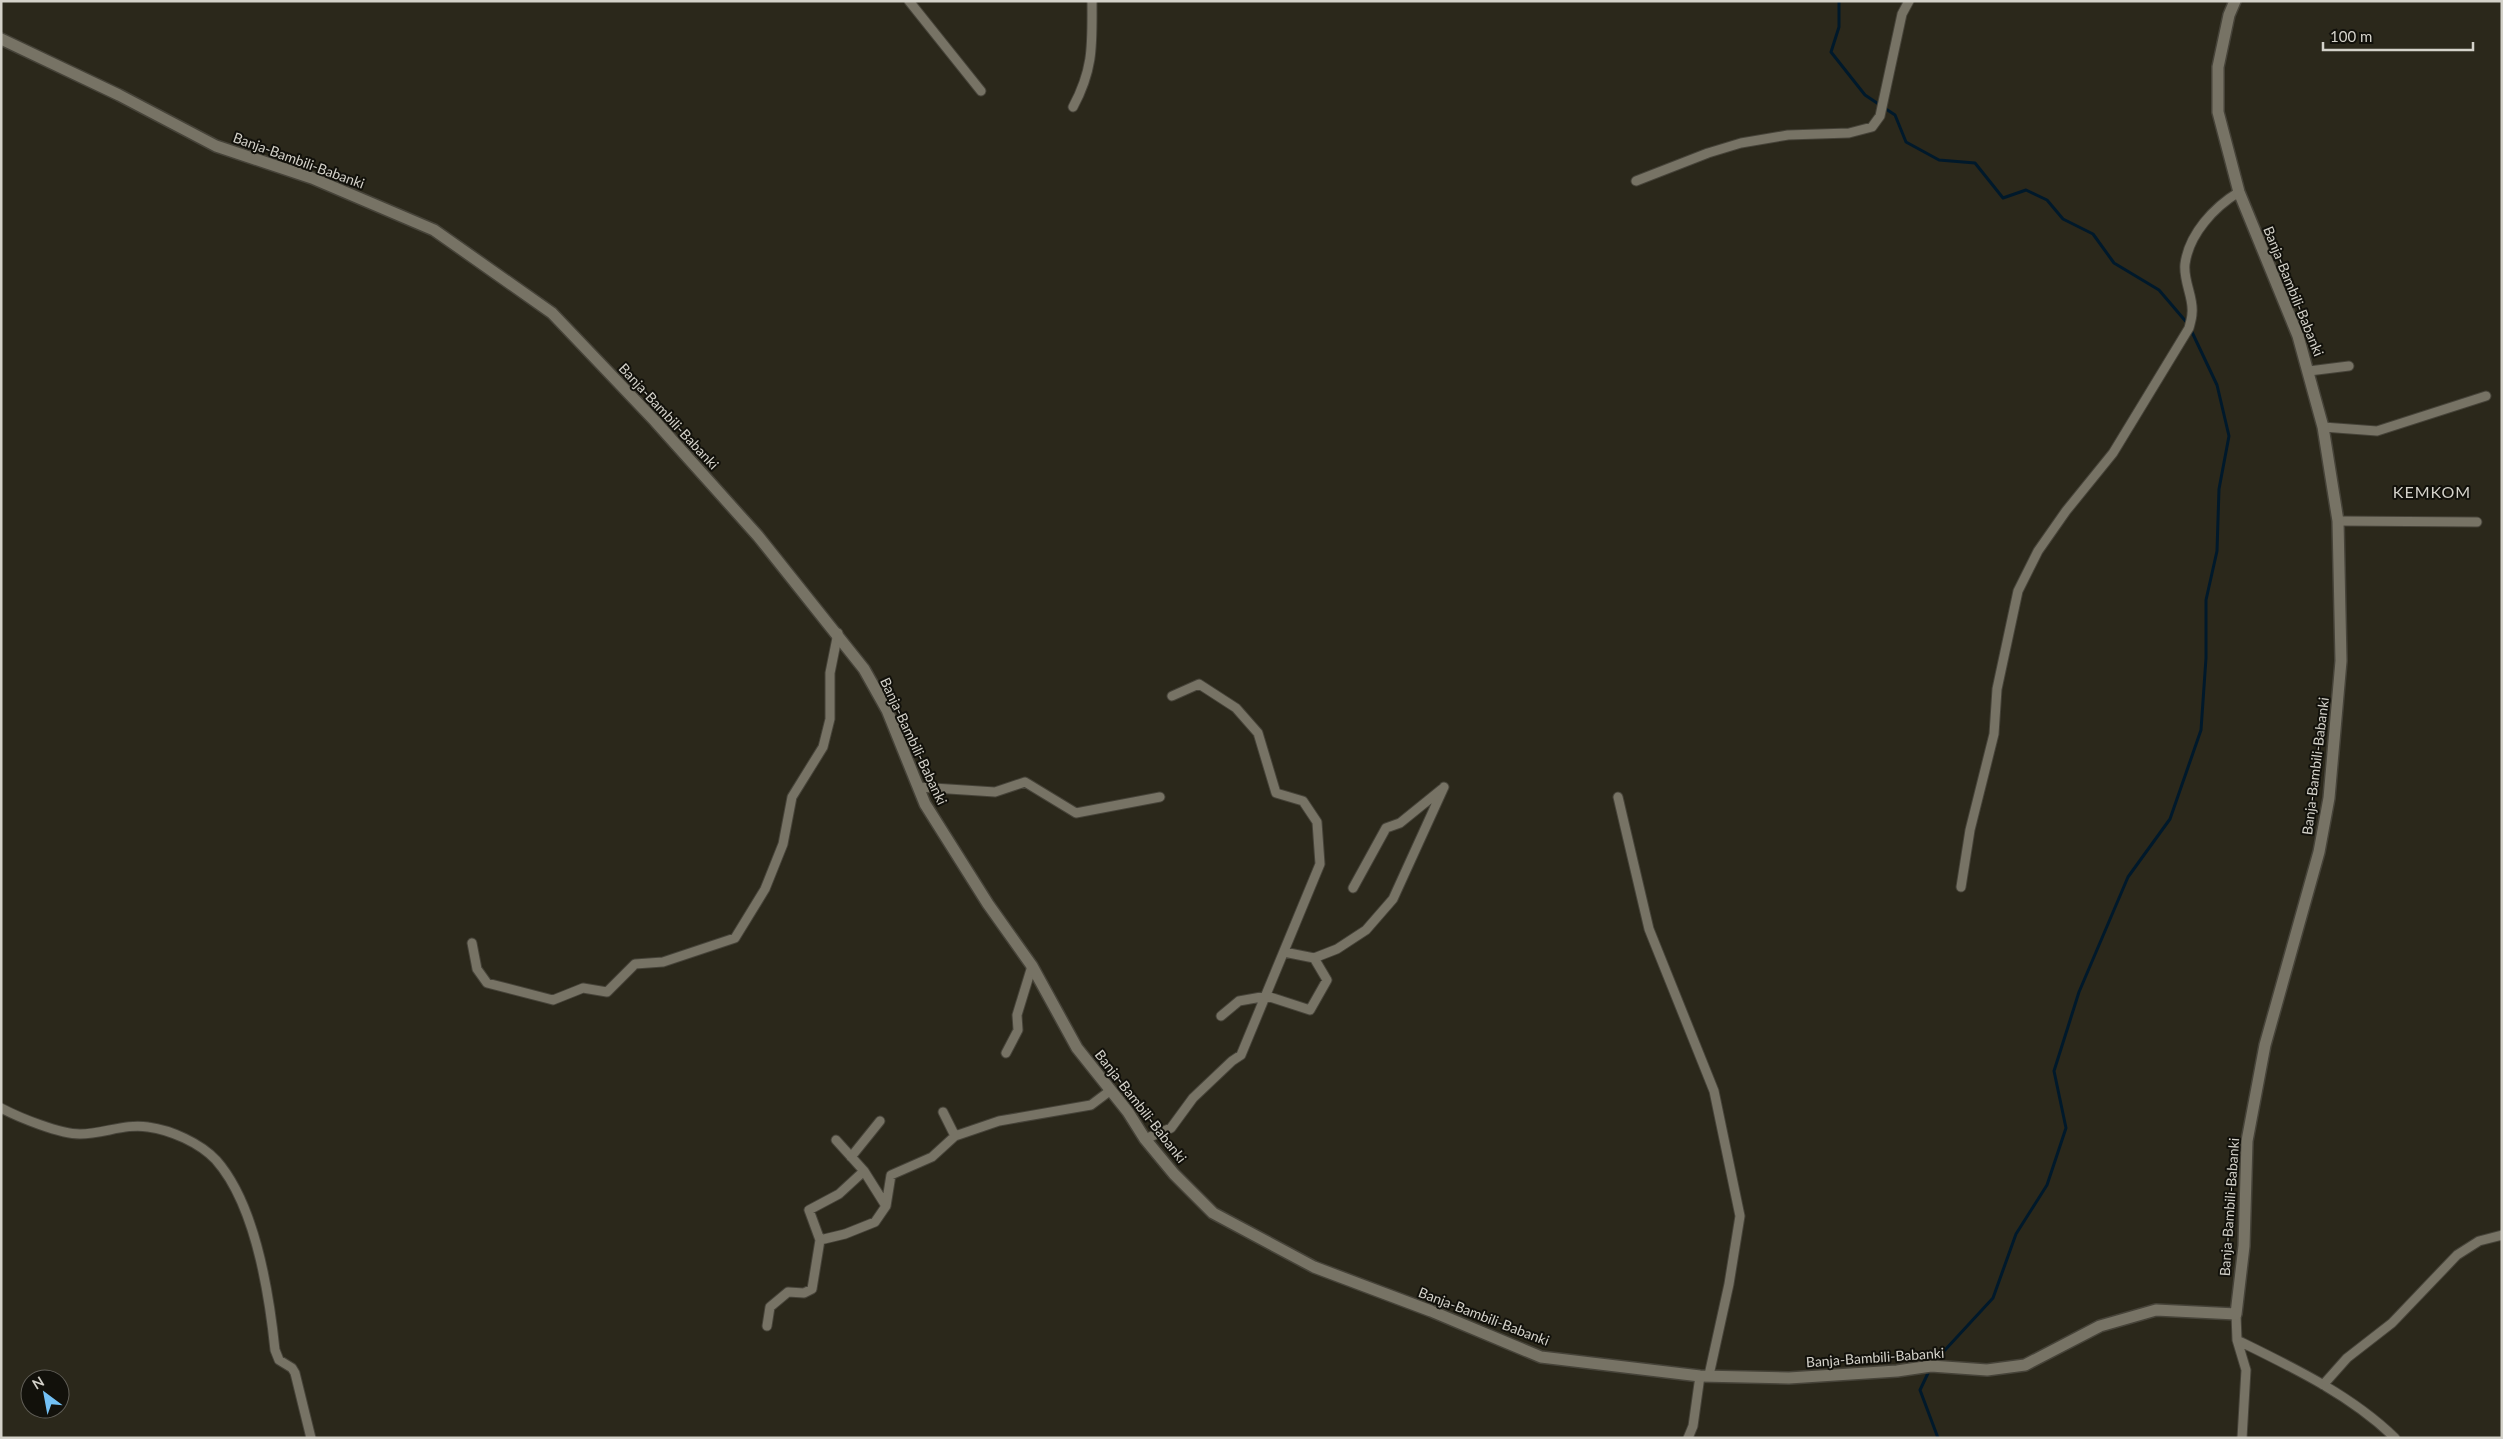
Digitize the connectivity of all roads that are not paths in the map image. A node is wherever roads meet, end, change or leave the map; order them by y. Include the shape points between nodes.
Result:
1 (909, 1) edge
2 (1092, 1) edge
3 (1909, 1) edge
4 (2235, 1) edge
5 (1, 39) edge
6 (981, 91) dead end
7 (1073, 106) dead end
8 (1636, 181) dead end
9 (2238, 192) junction
10 (2349, 366) dead end
11 (2309, 371) junction
12 (2486, 396) dead end
13 (2323, 427) junction
14 (2338, 521) junction
15 (2477, 522) dead end
16 (838, 633) junction
17 (1172, 696) dead end
18 (918, 787) junction
19 (1160, 797) dead end
20 (1618, 797) dead end
21 (1961, 887) dead end
22 (1353, 888) dead end
23 (472, 944) dead end
24 (1284, 952) junction
25 (1314, 958) junction
26 (1032, 966) junction
27 (1267, 996) junction
28 (1221, 1016) dead end
29 (1006, 1053) dead end
30 (1111, 1090) junction
31 (1, 1108) edge
32 (943, 1112) dead end
33 (880, 1121) dead end
34 (955, 1136) junction
35 (1145, 1139) junction
36 (836, 1140) dead end
37 (851, 1157) junction
38 (864, 1170) junction
39 (886, 1206) junction
40 (2502, 1235) edge
41 (820, 1240) junction
42 (2236, 1314) junction
43 (767, 1326) dead end
44 (2237, 1340) junction
45 (1705, 1375) junction
46 (2322, 1385) junction
47 (311, 1438) edge
48 (1688, 1438) edge
49 (2242, 1438) edge
50 (2395, 1438) edge

1 - 6 street
2 - 7 street via 1092,50 1086,84
3 - 8 street via 1902,14 1880,116 1872,127 1849,133 1788,136 1742,143 1708,152
4 - 9 street, Banja-Bambili-Babanki via 2218,67 2218,112
5 - 16 street, Banja-Bambili-Babanki via 216,146 312,178 434,230 503,277 552,313 655,421 758,536
9 - 11 street, Banja-Bambili-Babanki via 2298,336
9 - 21 street via 2224,201 2194,239 2185,264 2193,312 2188,328 2113,452 2038,551 2018,591 1997,689 1994,734 1970,830
10 - 11 street
11 - 13 street, Banja-Bambili-Babanki
12 - 13 street via 2377,431
13 - 14 street, Banja-Bambili-Babanki
14 - 15 street
14 - 42 street, Banja-Bambili-Babanki via 2341,661 2329,798 2319,852 2265,1045 2251,1122 2244,1246
16 - 18 street, Banja-Bambili-Babanki via 864,669 887,710
16 - 23 street via 830,673 830,720 823,747 792,797 780,853 765,889 735,938 662,962 635,964 607,992 583,988 553,1000 487,983 477,969
17 - 24 street via 1198,684 1236,708 1258,733 1276,793 1303,801 1317,822 1320,864
18 - 19 street via 995,792 1025,782 1076,813
18 - 26 street, Banja-Bambili-Babanki via 925,804 988,904
20 - 45 street via 1649,929 1714,1091 1740,1216 1729,1284
22 - 25 street via 1386,828 1400,822 1444,787 1393,899 1366,930 1337,949
24 - 25 street
24 - 27 street
25 - 27 street via 1327,980 1310,1010
26 - 29 street via 1017,1015 1018,1030
26 - 30 street, Banja-Bambili-Babanki via 1077,1048
27 - 28 street via 1239,1001
27 - 35 street via 1241,1055 1193,1098 1171,1128
30 - 34 street via 1091,1106 999,1120
30 - 35 street, Banja-Bambili-Babanki
31 - 47 street via 27,1121 80,1134 147,1126 171,1132 215,1159 242,1201 266,1281 275,1350 279,1360 295,1373
32 - 34 street
33 - 37 street
34 - 39 street via 932,1157 892,1175
35 - 45 street, Banja-Bambili-Babanki via 1212,1213 1314,1267 1541,1357
36 - 37 street
37 - 38 street
38 - 39 street
38 - 41 street via 840,1194 809,1210
39 - 41 street via 875,1222
40 - 46 street via 2479,1241 2457,1256 2392,1323 2347,1358
41 - 43 street via 812,1289 804,1293 788,1292 770,1307
42 - 44 street
42 - 45 street, Banja-Bambili-Babanki via 2156,1310 2100,1326 2025,1365 1987,1370 1931,1366 1790,1378
44 - 46 street
44 - 49 street via 2246,1370
45 - 48 street
46 - 50 street via 2376,1419

